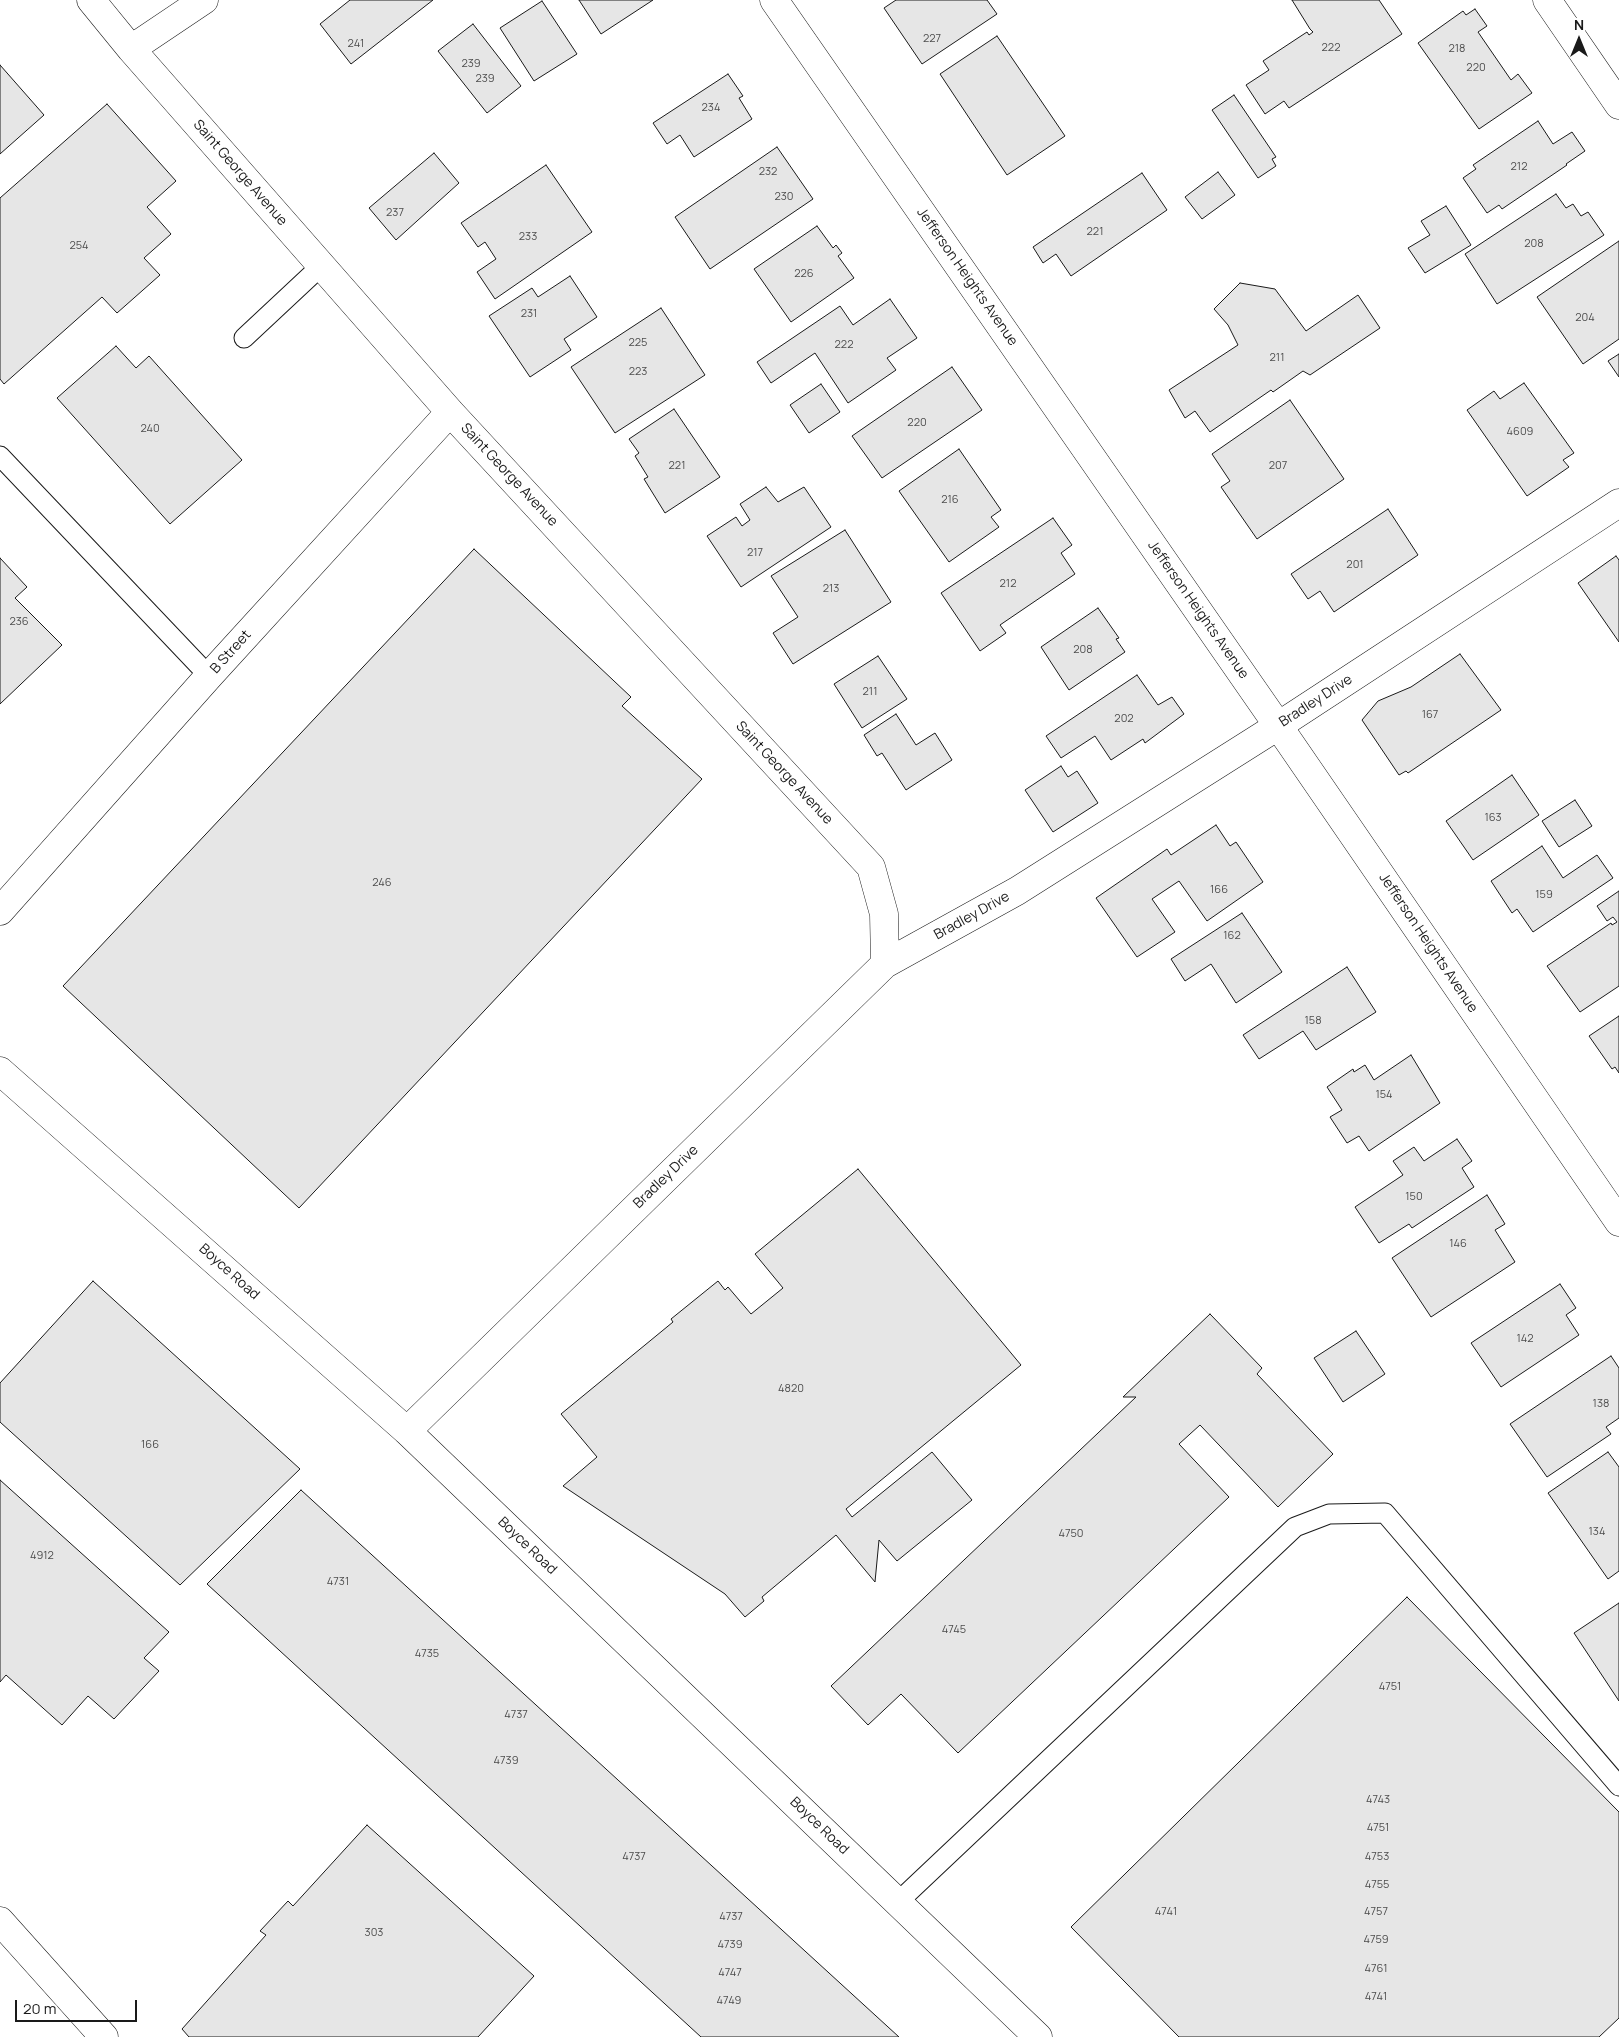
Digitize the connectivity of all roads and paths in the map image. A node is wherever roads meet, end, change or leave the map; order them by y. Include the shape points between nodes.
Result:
1 (91, 0) edge
2 (204, 0) edge
3 (774, 0) edge
4 (1547, 0) edge
5 (131, 49) junction
6 (1619, 105) edge
7 (321, 266) junction
8 (244, 338) dead end
9 (450, 412) junction
10 (0, 456) edge
11 (1619, 502) edge
12 (209, 676) junction
13 (1278, 726) junction
14 (7, 903) edge
15 (885, 964) junction
16 (0, 1071) edge
17 (1619, 1222) edge
18 (407, 1431) junction
19 (1619, 1786) edge
20 (898, 1902) junction
21 (0, 1921) edge
22 (104, 2037) edge
23 (1038, 2037) edge

1 - 5 street, Saint George Avenue
2 - 5 street
3 - 13 street, Jefferson Heights Avenue
4 - 6 street
5 - 7 street, Saint George Avenue
7 - 8 lane
7 - 9 street, Saint George Avenue
9 - 12 street, B Street
9 - 15 street, Saint George Avenue via 871,867 884,914
10 - 12 lane
11 - 13 street, Bradley Drive
12 - 14 street, B Street
13 - 15 street, Bradley Drive via 1017,891
13 - 17 street, Jefferson Heights Avenue
15 - 18 street, Bradley Drive
16 - 18 street, Boyce Road
18 - 20 street, Boyce Road
19 - 20 lane via 1385,1513 1328,1514 1295,1527
20 - 23 street, Boyce Road
21 - 22 street

